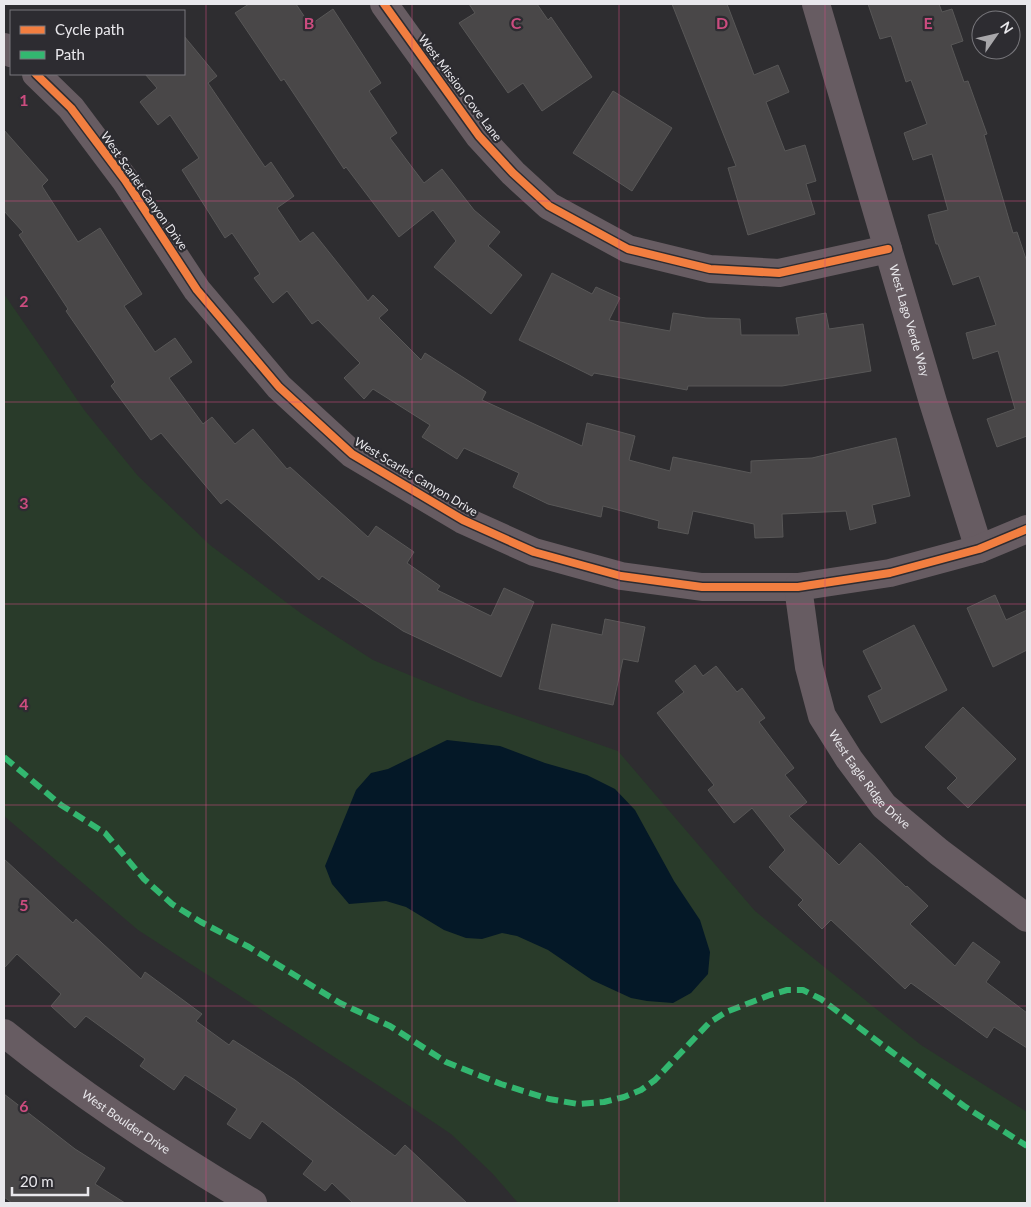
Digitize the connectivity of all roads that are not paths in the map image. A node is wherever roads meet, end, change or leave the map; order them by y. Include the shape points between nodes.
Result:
1 (384, 4) edge
2 (816, 4) edge
3 (37, 75) edge
4 (888, 249) junction
5 (1027, 529) edge
6 (980, 549) junction
7 (798, 587) junction
8 (1027, 918) edge
9 (4, 1034) edge
10 (253, 1203) edge

1 - 4 street, West Mission Cove Lane via 478,136 513,172 548,206 628,249 710,269 779,273
2 - 4 street, West Lago Verde Way
3 - 7 street, West Scarlet Canyon Drive via 71,108 120,173 197,290 279,387 352,454 463,520 534,552 621,576 702,587
4 - 6 street, West Lago Verde Way
5 - 6 street, West Scarlet Canyon Drive
6 - 7 street, West Scarlet Canyon Drive via 890,573
7 - 8 street, West Eagle Ridge Drive via 809,667 822,716 849,759 884,806
9 - 10 street, West Boulder Drive via 98,1103

